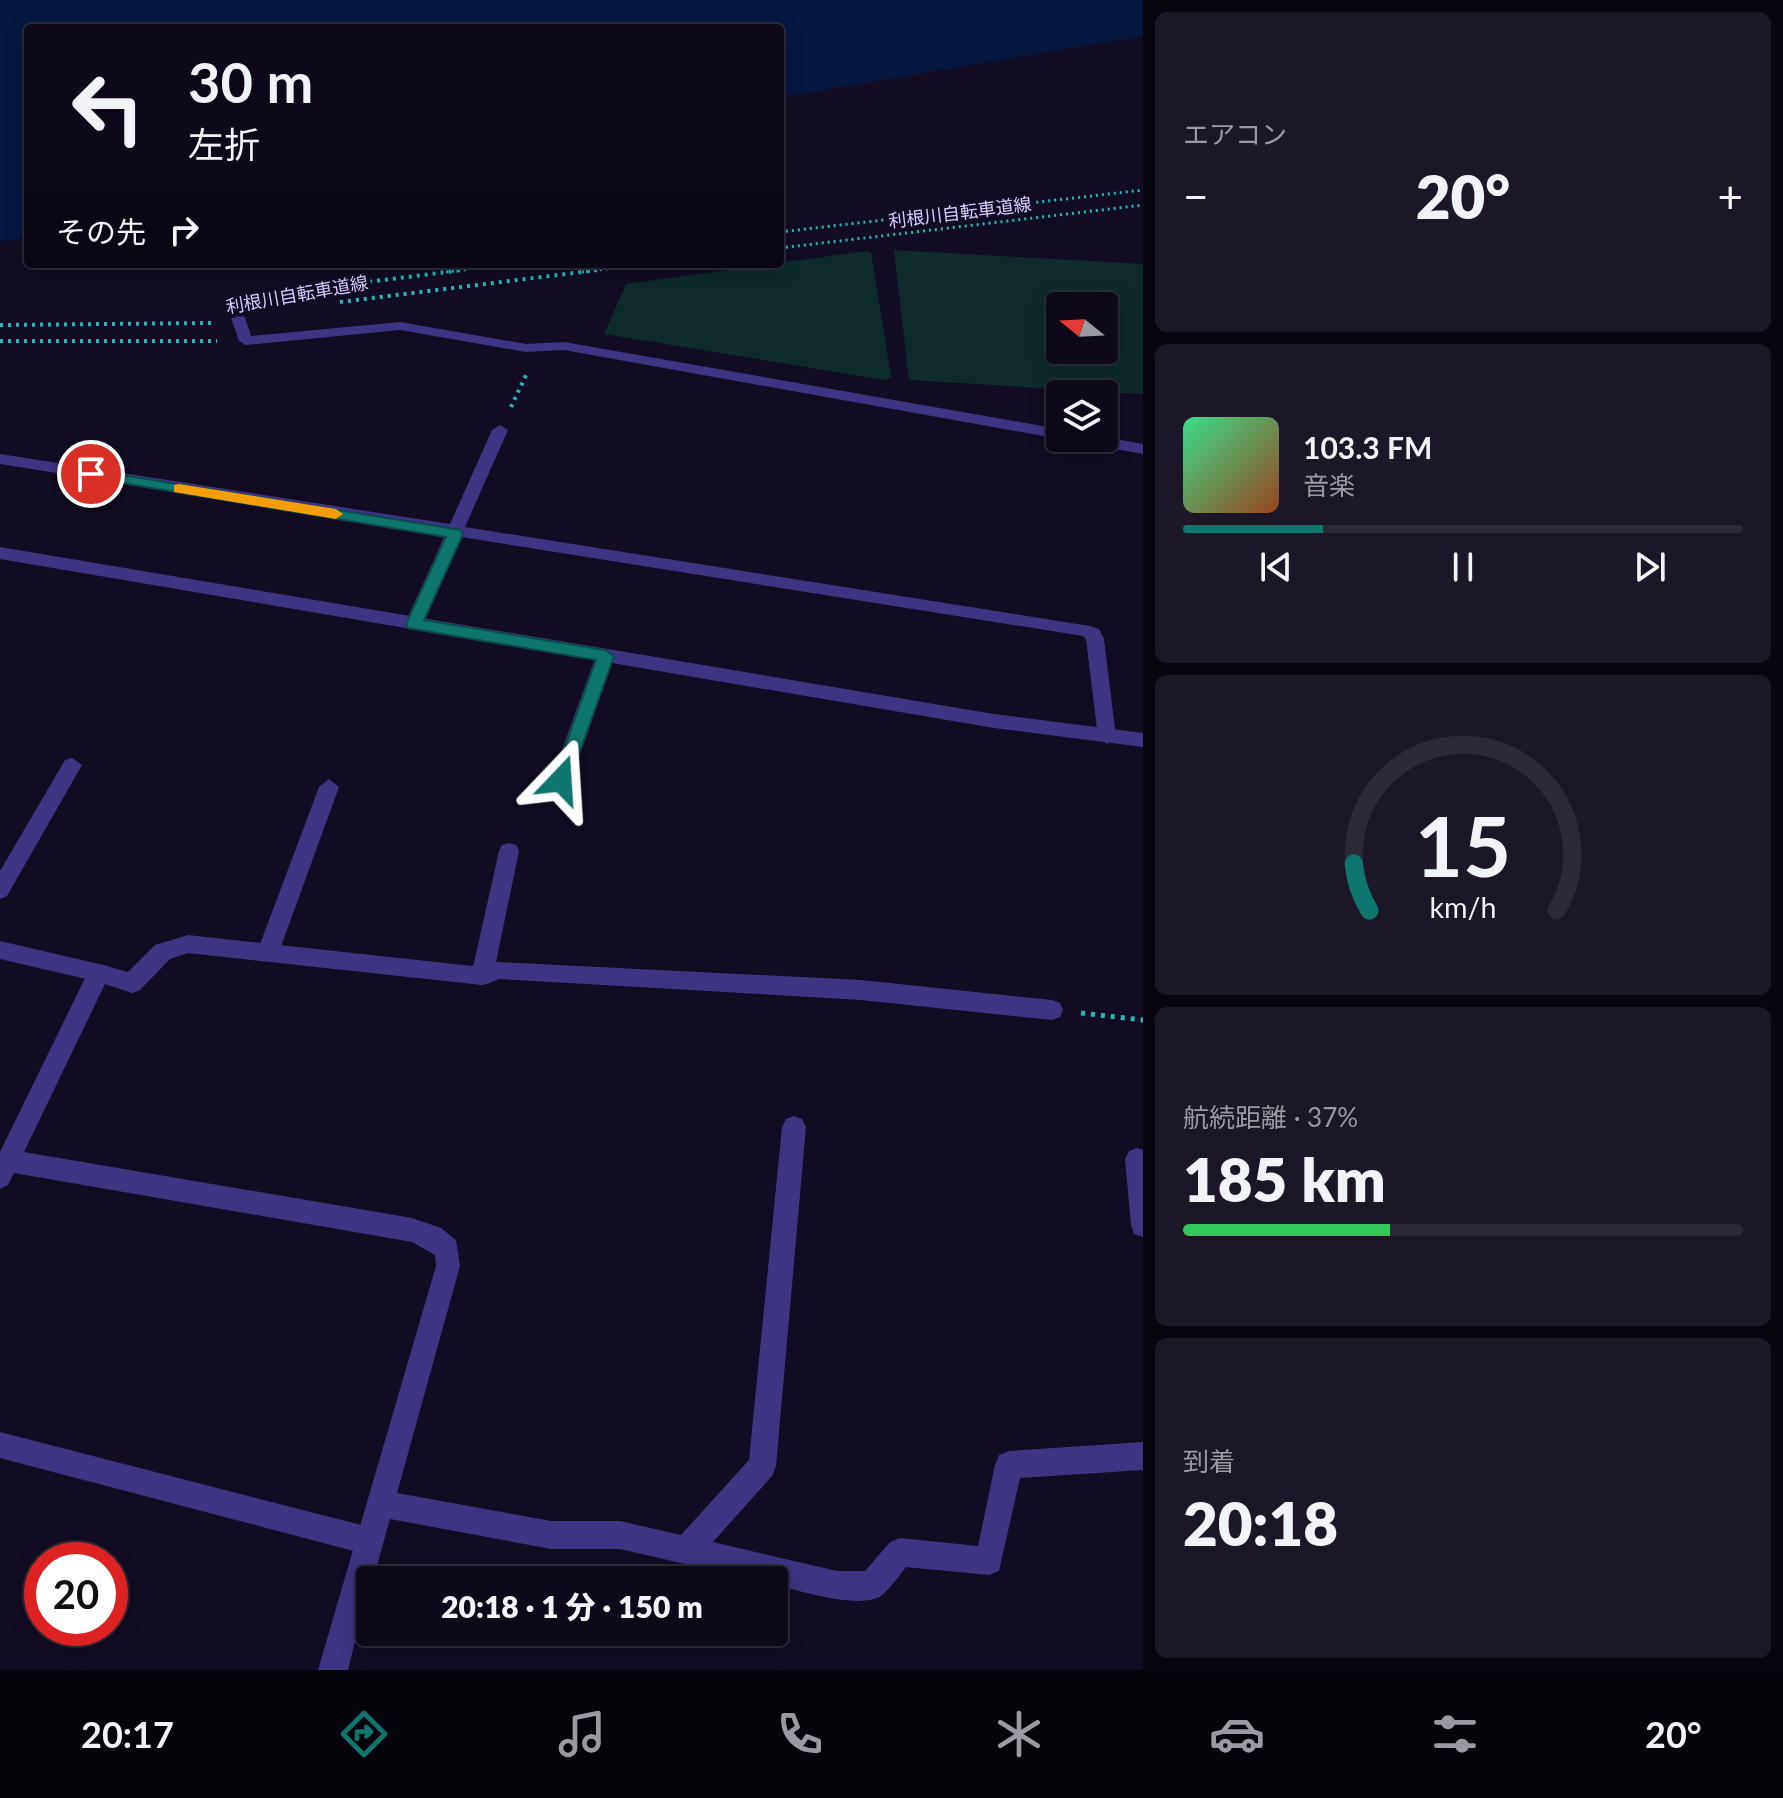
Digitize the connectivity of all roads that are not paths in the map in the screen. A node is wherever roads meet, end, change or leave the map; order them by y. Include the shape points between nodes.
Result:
1 (233, 303) road end
2 (500, 430) road end
3 (1046, 432) edge
4 (1118, 444) edge
5 (1143, 449) edge
6 (0, 459) edge
7 (456, 534) junction
8 (0, 553) edge
9 (414, 624) junction
10 (605, 656) junction
11 (1107, 737) junction
12 (1143, 740) edge
13 (72, 765) dead end
14 (561, 780) dead end
15 (329, 787) dead end
16 (509, 851) dead end
17 (0, 890) edge
18 (0, 950) edge
19 (268, 952) junction
20 (99, 973) junction
21 (482, 976) junction
22 (1052, 1010) road end
23 (794, 1127) dead end
24 (1137, 1159) dead end
25 (4, 1169) edge
26 (1143, 1225) edge
27 (0, 1445) edge
28 (1143, 1456) edge
29 (381, 1504) junction
30 (369, 1541) junction
31 (687, 1550) junction
32 (333, 1670) edge

1 - 3 street via 246,341 400,326 526,348 564,346
2 - 7 street
4 - 5 street
6 - 7 street
7 - 9 street
7 - 11 street via 1084,630 1095,639
8 - 9 street
9 - 10 street
10 - 11 street
10 - 14 street
11 - 12 street
13 - 17 street
15 - 19 street
16 - 21 street
18 - 20 street
19 - 20 street via 188,944 163,952 132,983
19 - 21 street
20 - 25 street
21 - 22 street via 500,970 861,990
23 - 31 street via 762,1466
24 - 26 street
25 - 29 street via 412,1230 447,1249 448,1266
27 - 30 street
28 - 31 street via 1009,1465 989,1561 900,1552 872,1585 837,1585
29 - 30 street
29 - 31 street via 551,1535 620,1535
30 - 32 street

